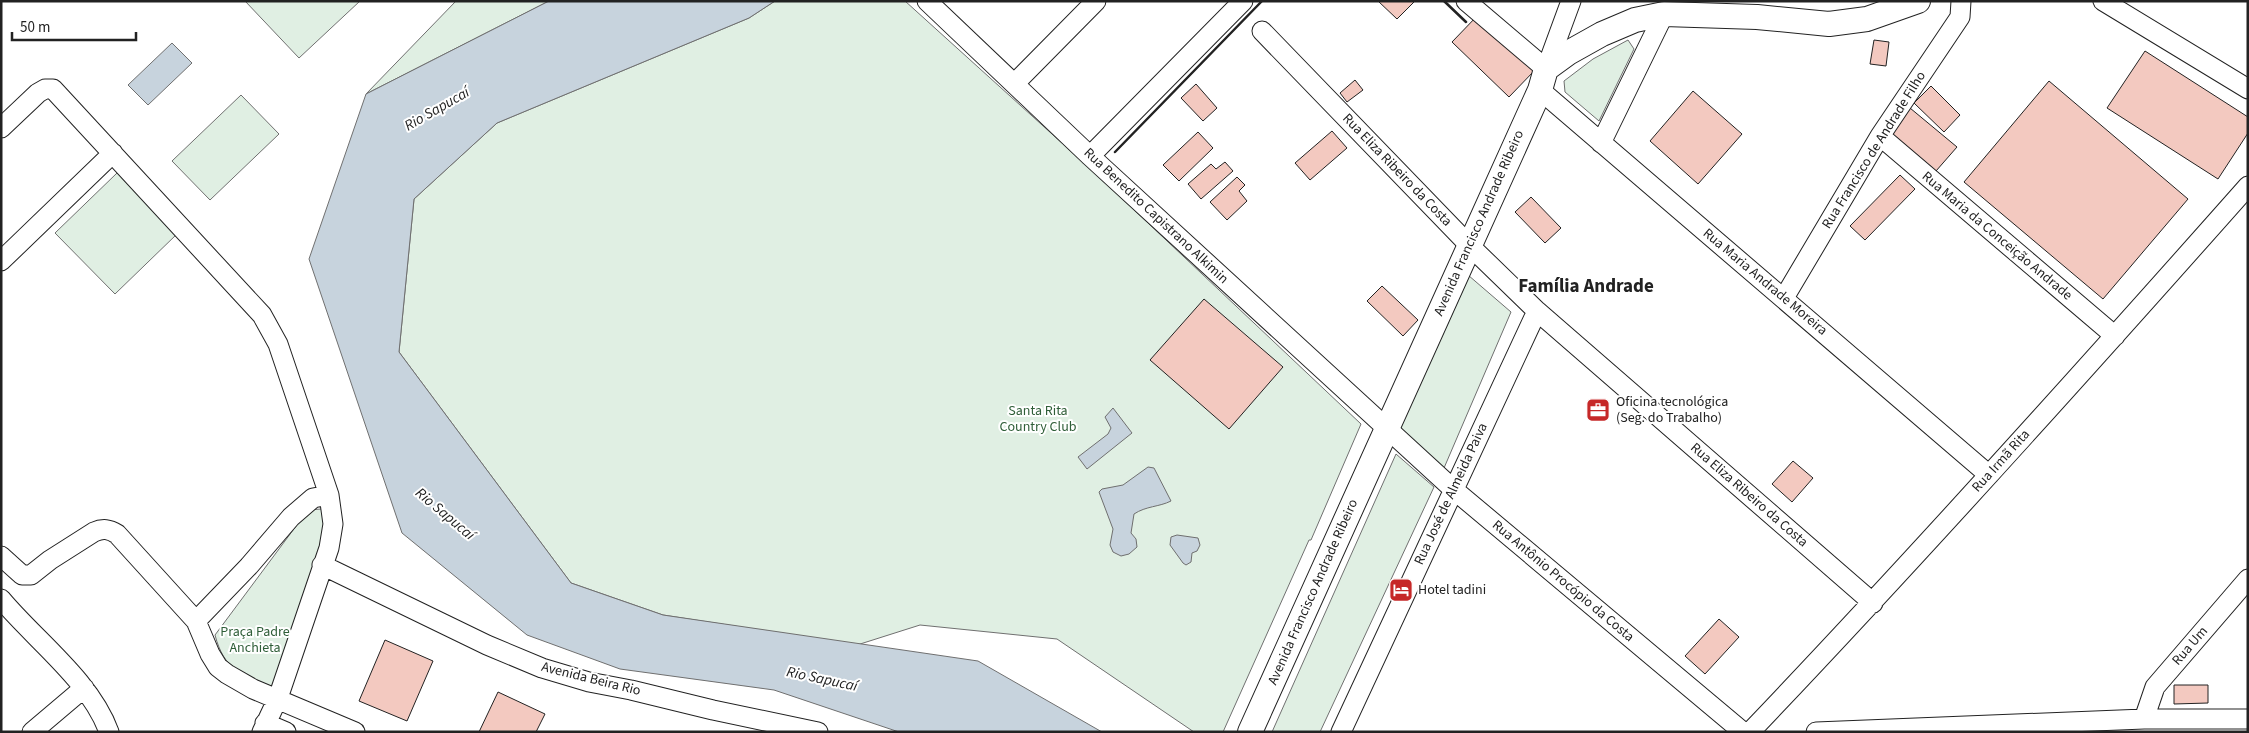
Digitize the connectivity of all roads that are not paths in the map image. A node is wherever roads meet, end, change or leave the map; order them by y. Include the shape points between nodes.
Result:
1 (927, 1) edge
2 (1096, 1) edge
3 (1244, 1) edge
4 (1466, 1) edge
5 (1571, 1) edge
6 (1918, 1) edge
7 (1961, 1) edge
8 (2103, 1) edge
9 (1664, 14) junction
10 (1262, 31) dead end
11 (1543, 79) junction
12 (1015, 84) junction
13 (2248, 89) edge
14 (1, 128) edge
15 (1880, 136) junction
16 (1601, 142) junction
17 (113, 153) junction
18 (1090, 156) junction
19 (2248, 186) edge
20 (1469, 245) junction
21 (1, 260) edge
22 (1784, 298) junction
23 (1537, 311) junction
24 (2115, 336) junction
25 (1386, 428) junction
26 (1989, 475) junction
27 (1453, 489) junction
28 (329, 495) junction
29 (1, 556) edge
30 (322, 565) junction
31 (2248, 579) edge
32 (1, 599) edge
33 (1873, 603) junction
34 (8, 620) edge
35 (196, 621) junction
36 (84, 688) junction
37 (278, 698) junction
38 (2144, 719) junction
39 (2248, 719) edge
40 (264, 727) edge
41 (1934, 729) edge
42 (815, 731) edge
43 (32, 732) edge
44 (109, 732) edge
45 (286, 732) edge
46 (355, 732) edge
47 (1250, 732) edge
48 (1342, 732) edge
49 (1743, 732) edge
50 (1750, 732) edge
51 (1816, 732) edge

1 - 12 street, Rua Benedito Capistrano Alkimin
2 - 12 street
3 - 18 street
4 - 11 street, Rua Maria Andrade Moreira
5 - 11 street
6 - 9 main road, Avenida Francisco Andrade Ribeiro via 1867,19 1829,24 1757,17
7 - 15 street, Rua Francisco de Andrade Filho via 1960,17
8 - 13 street
9 - 11 main road, Avenida Francisco Andrade Ribeiro via 1635,20 1602,34 1568,53
9 - 16 street
10 - 20 street, Rua Eliza Ribeiro da Costa
11 - 16 street, Rua Maria Andrade Moreira
11 - 20 main road, Avenida Francisco Andrade Ribeiro
12 - 18 street, Rua Benedito Capistrano Alkimin
14 - 17 street via 38,93 53,89
15 - 22 street, Rua Francisco de Andrade Filho
15 - 24 street, Rua Maria da Conceição Andrade
16 - 22 street, Rua Maria Andrade Moreira
17 - 21 street
17 - 28 street via 271,329
18 - 25 street, Rua Benedito Capistrano Alkimin
19 - 24 street, Rua Irmã Rita
20 - 23 street, Rua Eliza Ribeiro da Costa
20 - 25 main road, Avenida Francisco Andrade Ribeiro
22 - 26 street, Rua Maria Andrade Moreira
23 - 27 street, Rua José de Almeida Paiva
23 - 33 street, Rua Eliza Ribeiro da Costa
24 - 26 street, Rua Irmã Rita
25 - 27 street, Rua Antônio Procópio da Costa
25 - 47 main road, Avenida Francisco Andrade Ribeiro
26 - 33 street, Rua Irmã Rita
27 - 48 street, Rua José de Almeida Paiva
27 - 49 street, Rua Antônio Procópio da Costa
28 - 30 street via 332,535
28 - 35 street via 313,498 291,517
29 - 35 street via 22,575 31,575 94,532 102,528 112,531
30 - 37 street
30 - 42 street, Avenida Beira Rio via 542,668 589,682
31 - 38 street, Rua Um via 2155,687
32 - 34 street
33 - 50 street, Rua Irmã Rita
34 - 36 street
35 - 37 street via 218,667 236,681
36 - 43 street
36 - 44 street via 104,718
37 - 40 street
37 - 46 street
38 - 39 street
38 - 41 street
40 - 45 street
41 - 51 street

